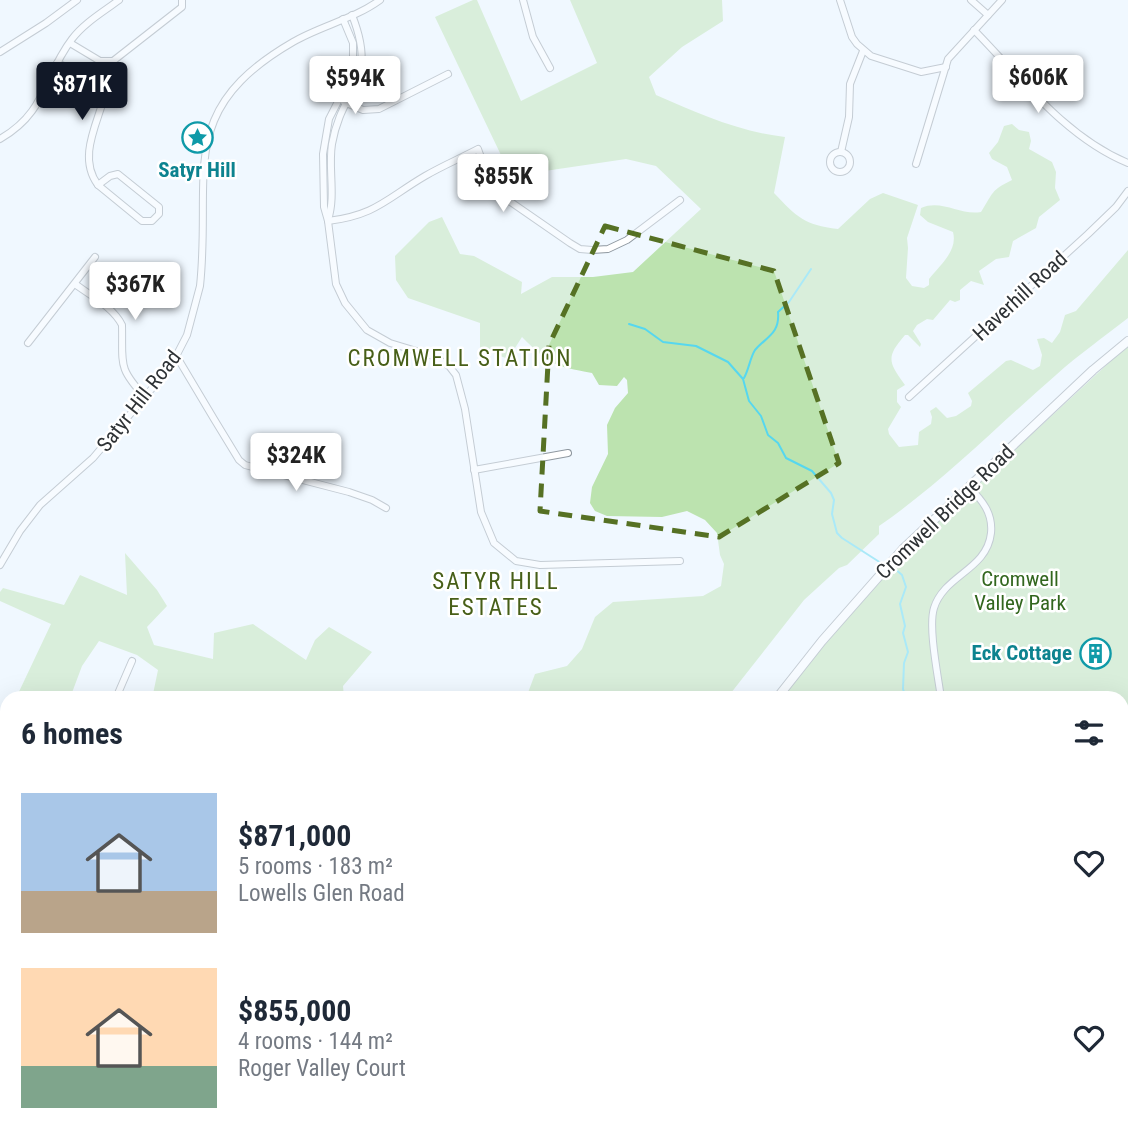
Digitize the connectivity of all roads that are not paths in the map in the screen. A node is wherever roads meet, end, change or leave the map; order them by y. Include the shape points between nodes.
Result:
1 (77, 0) edge
2 (119, 0) edge
3 (182, 0) edge
4 (380, 0) edge
5 (523, 0) edge
6 (840, 0) edge
7 (971, 0) edge
8 (1002, 0) edge
9 (352, 15) junction
10 (988, 15) junction
11 (343, 19) junction
12 (974, 30) junction
13 (70, 43) junction
14 (863, 51) junction
15 (0, 52) edge
16 (57, 63) junction
17 (946, 67) junction
18 (550, 68) dead end
19 (449, 75) dead end
20 (339, 100) junction
21 (346, 104) junction
22 (0, 139) edge
23 (841, 152) dead end
24 (1128, 163) edge
25 (916, 164) dead end
26 (98, 185) junction
27 (1128, 191) edge
28 (680, 200) dead end
29 (328, 222) junction
30 (95, 257) dead end
31 (75, 284) junction
32 (1128, 341) edge
33 (28, 344) dead end
34 (177, 357) junction
35 (145, 397) junction
36 (909, 397) dead end
37 (568, 453) dead end
38 (474, 470) junction
39 (968, 487) junction
40 (386, 508) dead end
41 (680, 561) dead end
42 (0, 565) edge
43 (132, 661) dead end
44 (119, 691) edge
45 (783, 691) edge
46 (940, 691) edge

1 - 15 street
2 - 13 street
3 - 13 street via 182,7 113,61 100,61
4 - 9 street, Satyr Hill Road
5 - 18 street via 533,37
6 - 14 street via 852,37
7 - 10 street
8 - 10 street
9 - 11 street, Satyr Hill Road
9 - 21 street via 362,62
10 - 12 street
11 - 20 street via 354,57
11 - 34 street, Satyr Hill Road via 265,60 218,110 204,160 198,296
12 - 17 street
12 - 24 street via 1076,133
13 - 16 street
14 - 17 street via 921,72
14 - 23 street via 850,84
16 - 22 street via 32,114
16 - 26 street via 105,87 89,152
17 - 25 street
19 - 21 street via 379,109
20 - 21 street
20 - 29 street via 323,154
21 - 29 street via 331,146
26 - 26 street via 118,174 152,200 159,214 152,221 142,221
27 - 36 street, Haverhill Road via 1088,234
28 - 29 street via 617,246 580,249 499,194 478,149 371,211
29 - 38 street via 336,284 358,321 390,343 433,356 456,375
30 - 31 street
31 - 33 street
31 - 35 street via 119,319 124,369
32 - 39 main road, Cromwell Bridge Road
34 - 35 street, Satyr Hill Road
34 - 40 street via 239,460 349,492
35 - 42 street, Satyr Hill Road via 93,458 40,505
37 - 38 street
38 - 41 street via 488,532 516,561 540,565
39 - 45 main road, Cromwell Bridge Road via 882,571
39 - 46 street via 987,508 990,537 985,554 942,592 933,610
43 - 44 street

